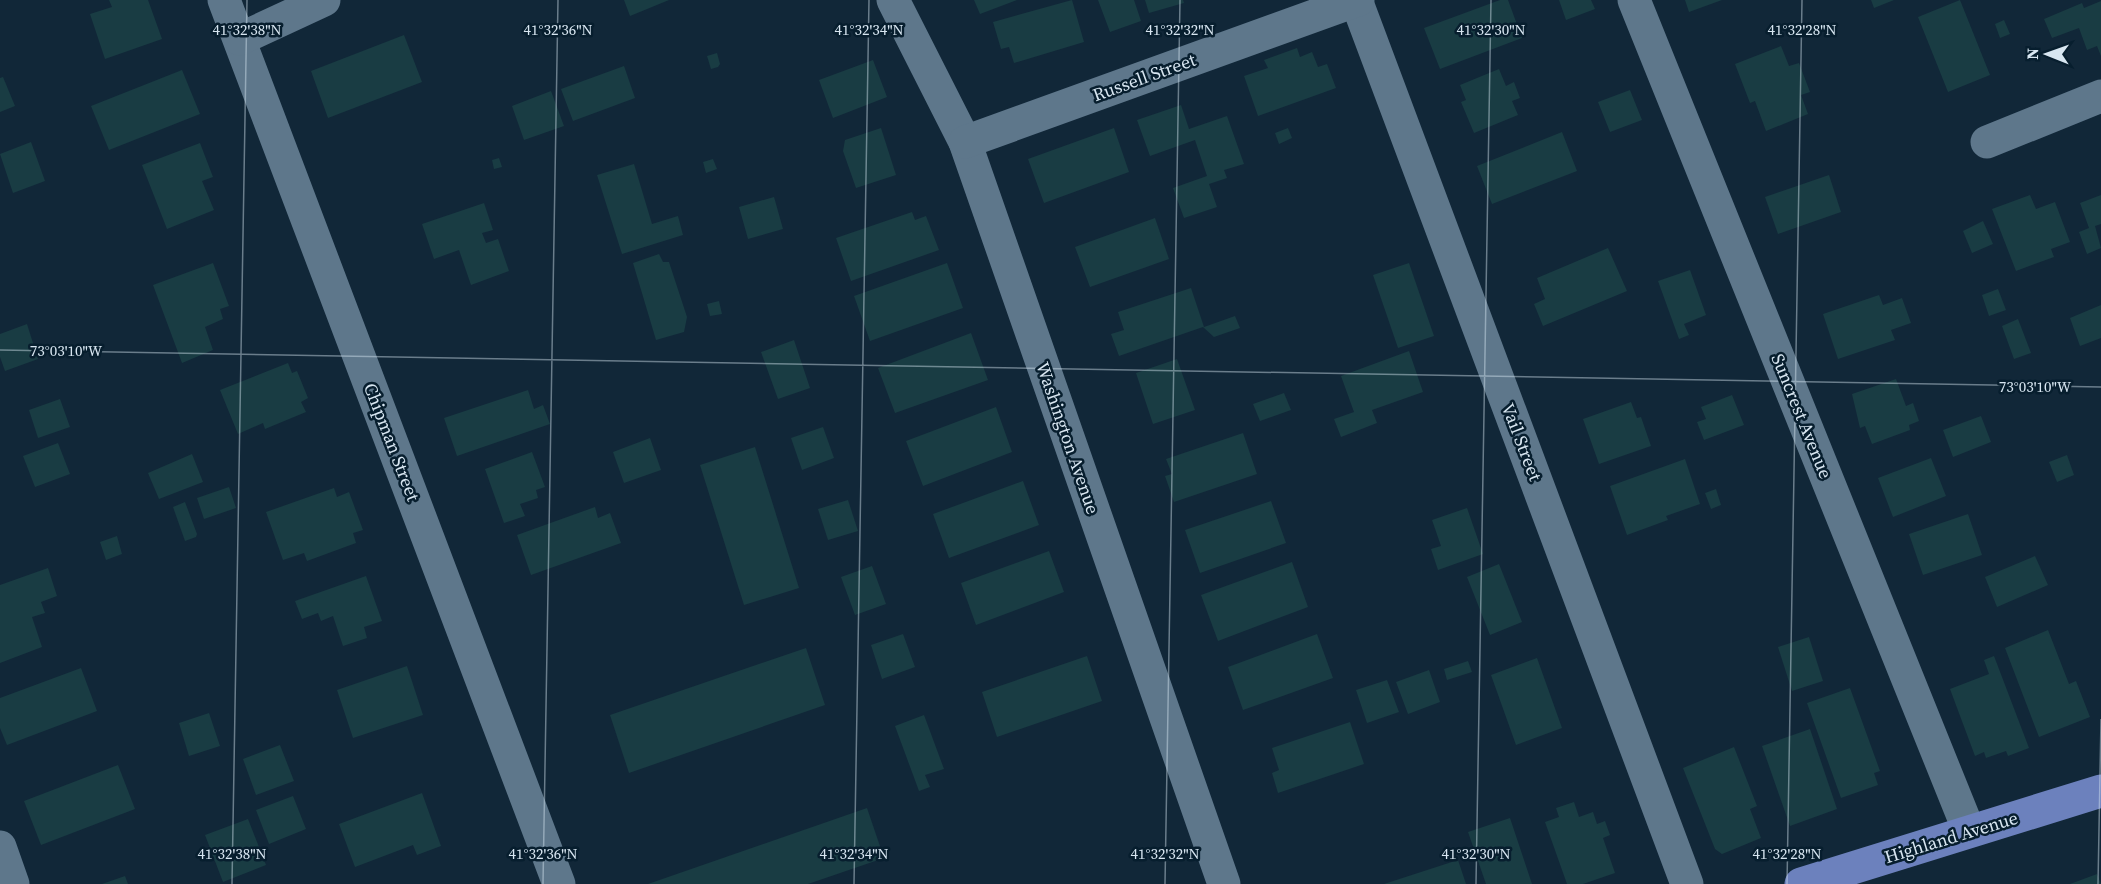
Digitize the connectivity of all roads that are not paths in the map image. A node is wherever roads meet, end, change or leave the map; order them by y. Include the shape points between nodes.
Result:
1 (224, 0) edge
2 (324, 0) edge
3 (892, 0) edge
4 (1357, 0) edge
5 (1634, 0) edge
6 (240, 39) junction
7 (2101, 96) edge
8 (965, 142) junction
9 (1986, 142) dead end
10 (2101, 791) edge
11 (1970, 831) junction
12 (0, 847) edge
13 (13, 884) edge
14 (559, 884) edge
15 (1224, 884) edge
16 (1687, 884) edge
17 (1801, 884) edge

1 - 6 street, Chipman Street
2 - 6 street
3 - 8 street, Washington Avenue
4 - 8 street, Russell Street
4 - 16 street, Vail Street
5 - 11 street, Suncrest Avenue
6 - 14 street, Chipman Street
7 - 9 street
8 - 15 street, Washington Avenue
10 - 11 main road, Highland Avenue
11 - 17 main road, Highland Avenue
12 - 13 street

